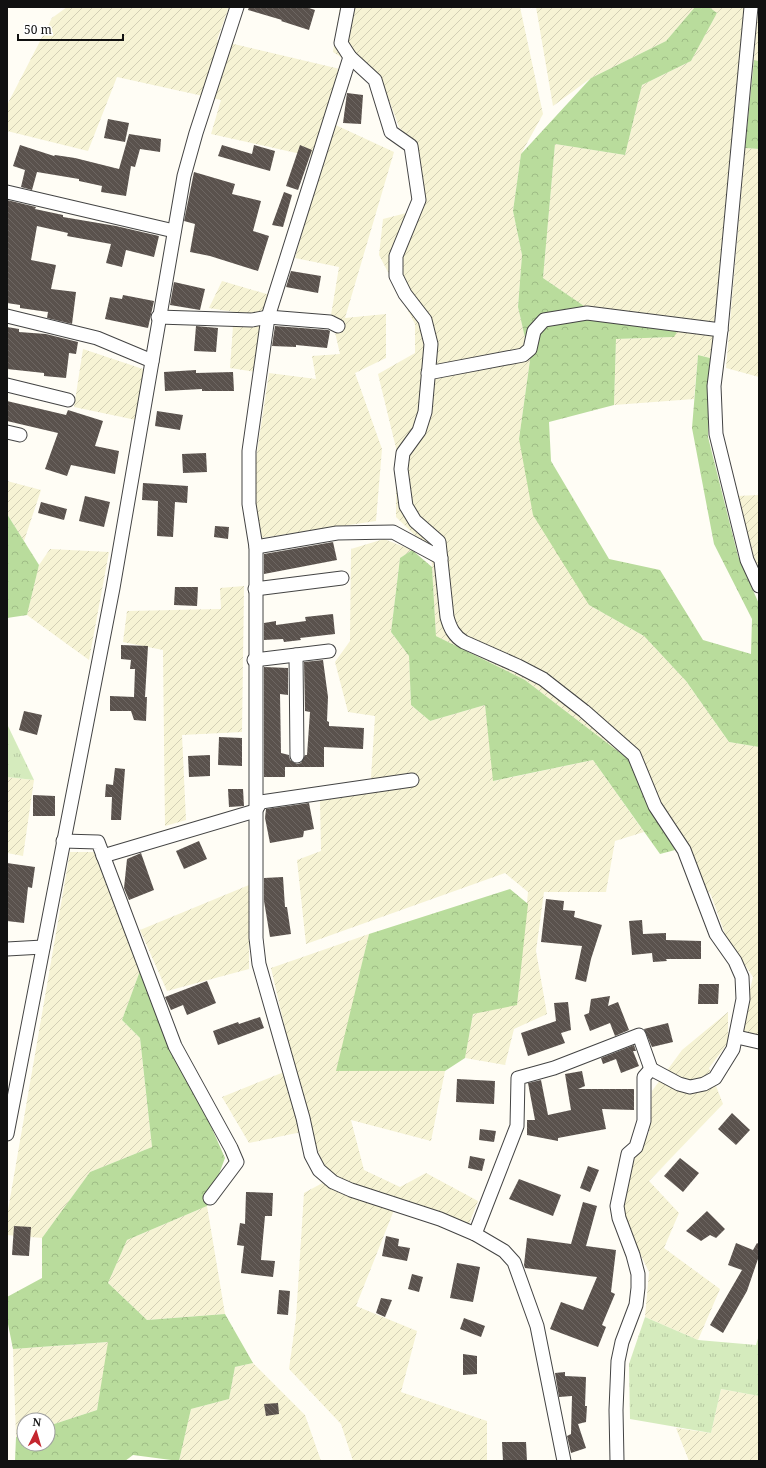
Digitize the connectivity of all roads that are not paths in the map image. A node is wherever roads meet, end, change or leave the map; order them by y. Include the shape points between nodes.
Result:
1 (237, 7) edge
2 (348, 7) edge
3 (751, 7) edge
4 (350, 57) junction
5 (7, 192) edge
6 (174, 230) junction
7 (7, 316) edge
8 (158, 317) junction
9 (268, 318) junction
10 (338, 326) dead end
11 (721, 330) junction
12 (152, 361) junction
13 (428, 373) junction
14 (7, 385) edge
15 (68, 400) dead end
16 (7, 432) edge
17 (20, 435) dead end
18 (256, 548) junction
19 (441, 558) junction
20 (342, 578) dead end
21 (759, 586) edge
22 (255, 589) junction
23 (329, 651) dead end
24 (296, 655) junction
25 (254, 660) junction
26 (297, 756) dead end
27 (412, 780) dead end
28 (255, 811) junction
29 (64, 841) junction
30 (103, 856) junction
31 (43, 947) junction
32 (7, 949) edge
33 (737, 1037) junction
34 (759, 1042) edge
35 (651, 1069) junction
36 (7, 1134) edge
37 (210, 1198) dead end
38 (475, 1234) junction
39 (564, 1461) edge
40 (617, 1461) edge

1 - 6 street via 196,133 184,176
2 - 4 street via 342,43
3 - 11 street
4 - 9 street
4 - 13 street via 375,80 391,132 411,146 419,200 396,256 396,276 405,294 425,320 430,344
5 - 6 street
6 - 8 street
7 - 12 street via 97,338
8 - 9 street via 252,320
8 - 12 street
9 - 10 street via 330,322
9 - 18 street via 249,451 249,504
11 - 13 street via 587,313 544,320 534,331 530,349 523,354
11 - 21 street via 714,386 716,434 747,560
12 - 29 street via 113,588
13 - 19 street via 425,412 419,431 403,453 401,469 406,506 415,521 438,542
14 - 15 street
16 - 17 street
18 - 19 street via 337,533 393,532
18 - 22 street
19 - 33 street via 447,617 450,629 457,638 543,679 634,755 655,806 684,850 716,934 735,960 742,978 744,999
20 - 22 street
22 - 25 street
23 - 24 street
24 - 25 street
24 - 26 street
25 - 28 street
27 - 28 street via 262,802
28 - 30 street
28 - 38 street via 256,938 259,964 301,1110 311,1155 319,1170 333,1182 440,1219
29 - 30 street via 98,842
29 - 31 street
30 - 37 street via 175,1046 237,1162
31 - 32 street
31 - 36 street
33 - 34 street
33 - 35 street via 733,1049 715,1078 704,1084 690,1087
35 - 38 street via 639,1035 554,1068 518,1078 516,1126
35 - 40 street via 644,1077 644,1121 636,1147 628,1154 617,1206 638,1274 638,1288 636,1305 622,1342 618,1361
38 - 39 street via 504,1252 514,1262 537,1326

